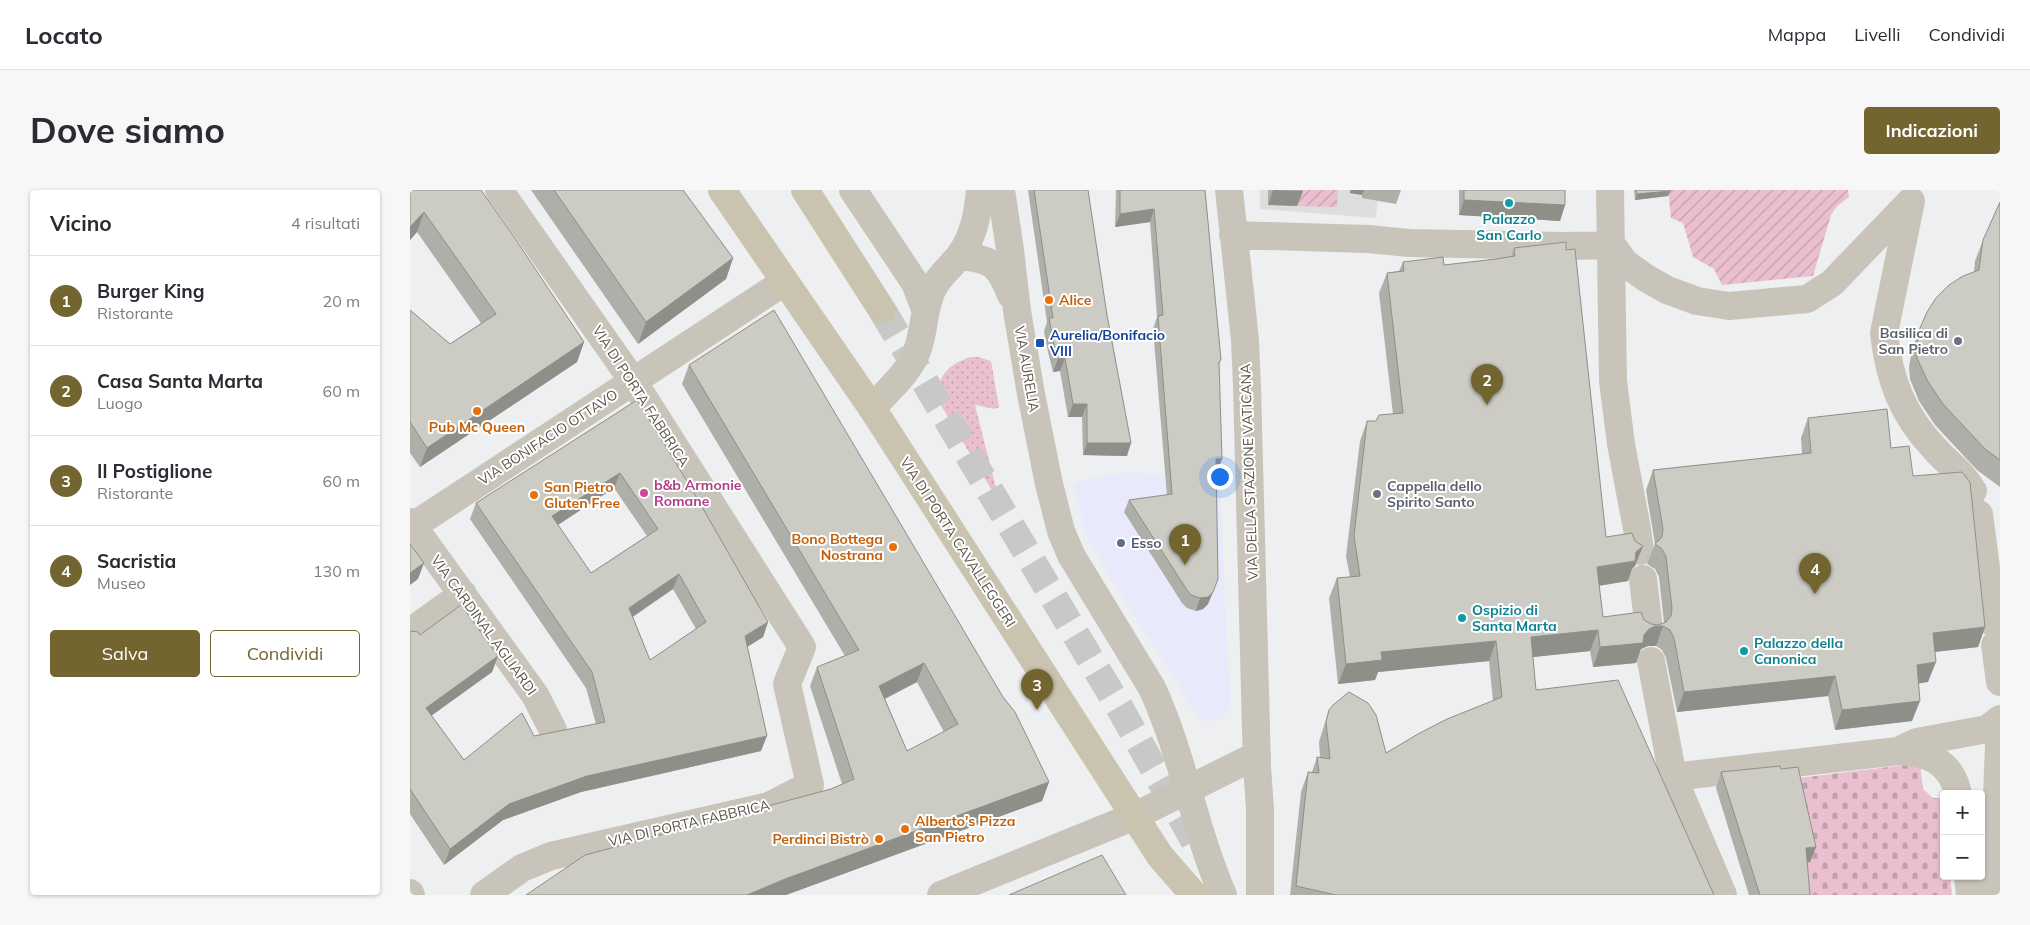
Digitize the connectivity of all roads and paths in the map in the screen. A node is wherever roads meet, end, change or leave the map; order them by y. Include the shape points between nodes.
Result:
1 (499, 190) edge
2 (722, 190) edge
3 (805, 190) edge
4 (853, 190) edge
5 (980, 190) edge
6 (1001, 190) edge
7 (1230, 190) edge
8 (1610, 190) edge
9 (1912, 196) edge
10 (1233, 235) junction
11 (1612, 245) junction
12 (960, 256) junction
13 (784, 282) junction
14 (925, 309) junction
15 (882, 310) tunnel mouth
16 (1017, 311) junction
17 (633, 381) junction
18 (872, 408) junction
19 (411, 524) edge
20 (1640, 551) edge
21 (1643, 579) dead end
22 (463, 594) junction
23 (1649, 630) edge
24 (410, 632) edge
25 (1651, 661) dead end
26 (2000, 682) edge
27 (2000, 719) edge
28 (2000, 723) edge
29 (553, 730) edge
30 (1898, 751) junction
31 (1257, 755) junction
32 (1673, 777) junction
33 (1189, 790) junction
34 (1957, 790) edge
35 (1135, 816) junction
36 (1968, 880) edge
37 (484, 895) edge
38 (942, 895) edge
39 (1194, 895) edge
40 (1224, 895) edge
41 (1260, 895) edge
42 (1723, 895) edge
43 (1970, 895) edge
44 (1990, 895) edge

1 - 17 street, VIA DI PORTA FABBRICA
2 - 13 main road, VIA DI PORTA CAVALLEGGERI
3 - 15 main road
4 - 14 street via 915,283
5 - 12 street via 974,228
6 - 16 street, VIA AURELIA
7 - 10 street, VIA DELLA STAZIONE VATICANA
8 - 11 street
9 - 11 street via 1832,283 1806,300 1729,306 1696,301 1646,278 1625,263
9 - 26 street via 1884,333 1886,354 1903,407 1919,431 1967,480 1976,502
10 - 11 street via 1409,243
10 - 31 street, VIA DELLA STAZIONE VATICANA via 1245,340
11 - 20 street via 1613,381
12 - 14 street via 938,280
12 - 16 street via 985,259 995,265
13 - 17 street, VIA BONIFACIO OTTAVO
13 - 18 main road, VIA DI PORTA CAVALLEGGERI
14 - 18 street via 917,352 910,366
16 - 33 street, VIA AURELIA via 1049,484 1066,546 1152,688
17 - 19 street, VIA BONIFACIO OTTAVO
17 - 37 street, VIA DI PORTA FABBRICA via 802,647 787,684 810,785 769,806 551,856 522,868
18 - 35 main road, VIA DI PORTA CAVALLEGGERI
19 - 22 street, VIA CARDINAL AGLIARDI
21 - 23 street
22 - 24 street
22 - 29 street, VIA CARDINAL AGLIARDI via 535,695
25 - 32 street
27 - 30 street via 1987,730 1917,742
28 - 44 street
30 - 32 street
30 - 34 street via 1917,752 1934,759 1952,775
31 - 33 street
31 - 41 street, VIA DELLA STAZIONE VATICANA
32 - 42 street
33 - 35 street
33 - 40 street via 1211,864
35 - 38 street
35 - 39 main road, VIA DI PORTA CAVALLEGGERI via 1160,856
36 - 43 street

